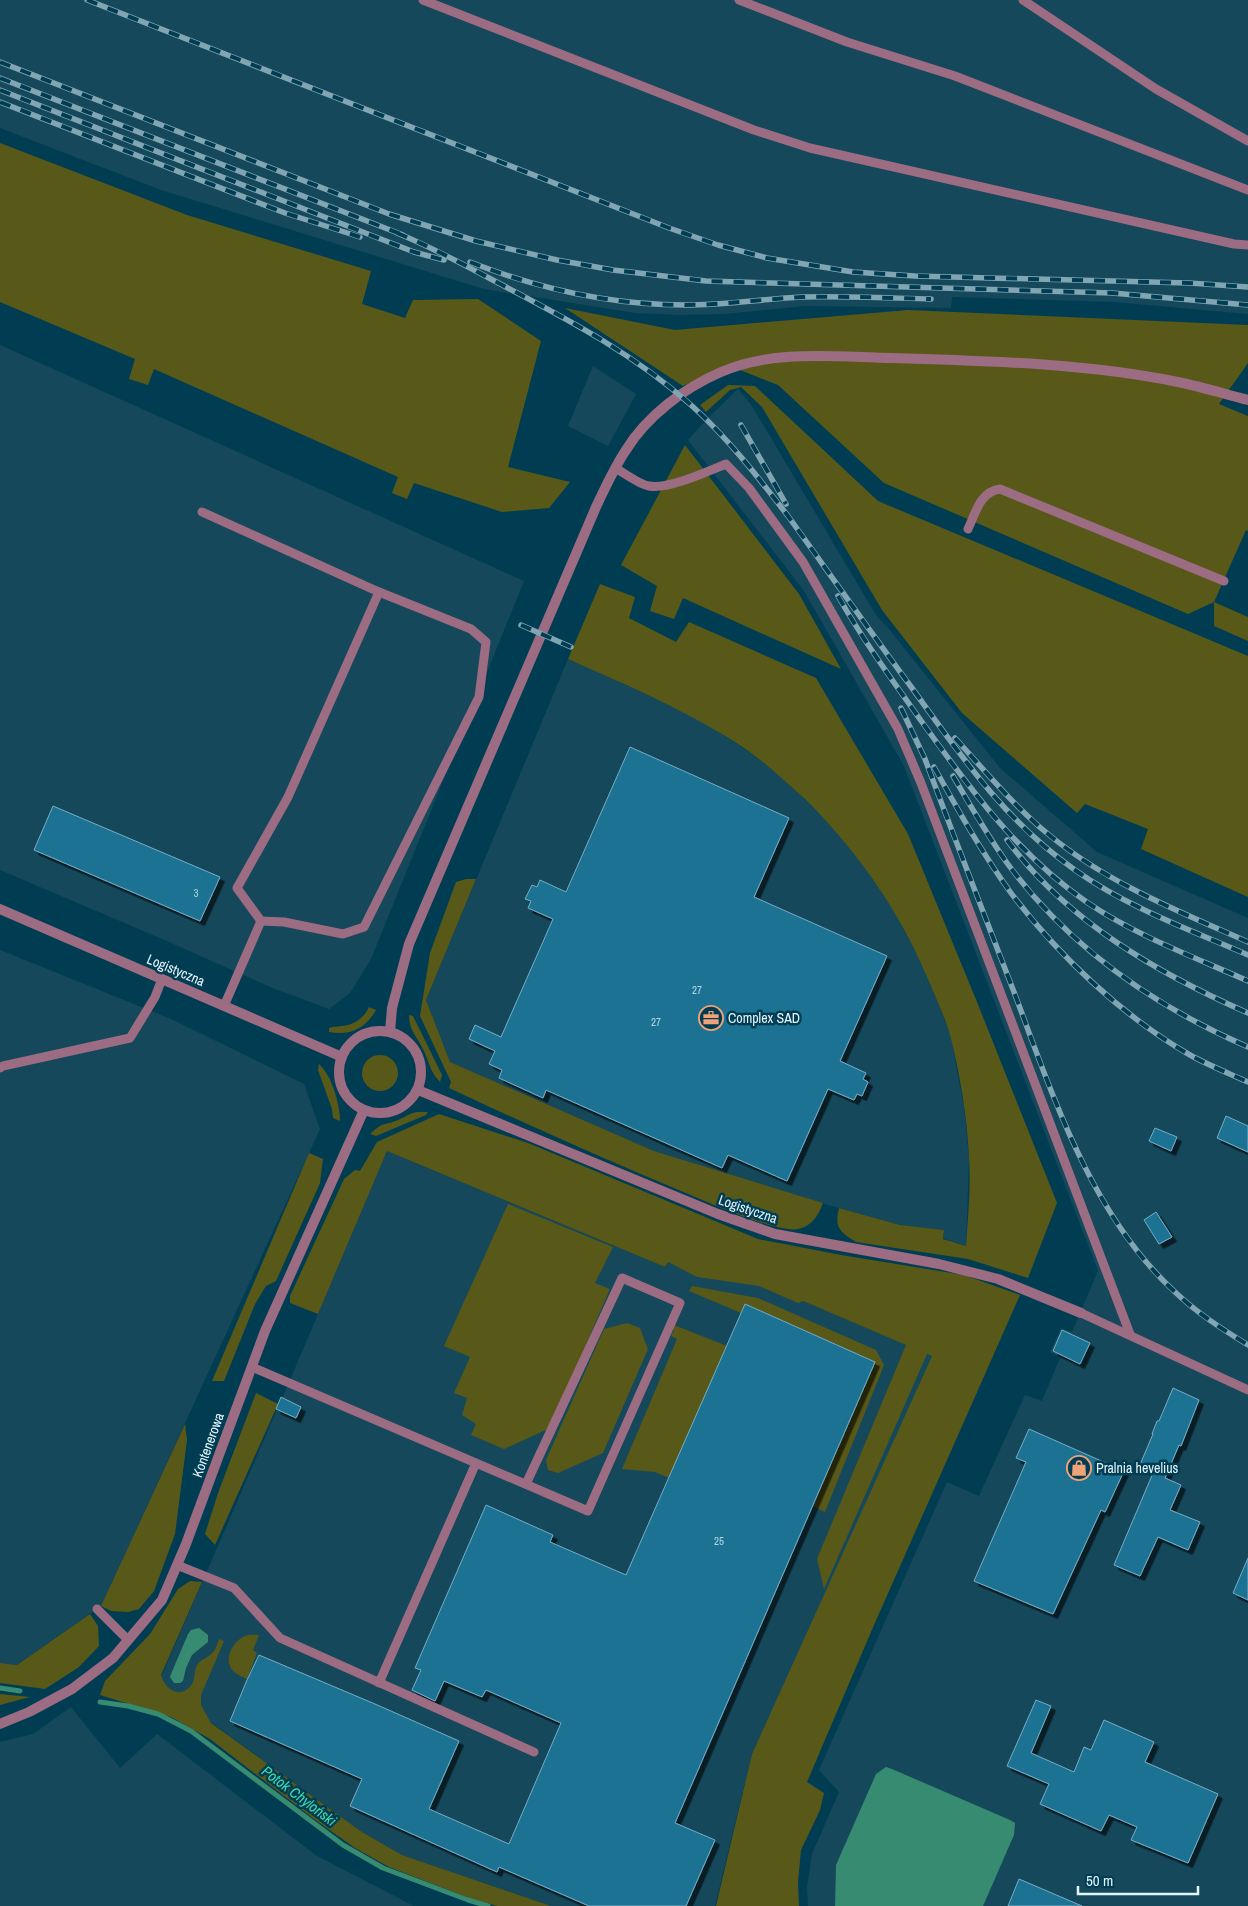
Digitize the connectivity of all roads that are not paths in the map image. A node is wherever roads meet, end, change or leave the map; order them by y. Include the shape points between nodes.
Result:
1 (423, 0) edge
2 (739, 0) edge
3 (1023, 0) edge
4 (1248, 141) edge
5 (1248, 190) edge
6 (1248, 245) edge
7 (1248, 400) edge
8 (615, 468) junction
9 (202, 512) dead end
10 (968, 529) dead end
11 (1224, 581) dead end
12 (379, 592) junction
13 (0, 909) edge
14 (261, 922) junction
15 (162, 979) junction
16 (224, 1006) junction
17 (390, 1032) junction
18 (342, 1056) junction
19 (0, 1068) edge
20 (418, 1090) junction
21 (364, 1110) junction
22 (1081, 1313) joint
23 (1130, 1334) junction
24 (252, 1367) junction
25 (1248, 1390) edge
26 (476, 1463) junction
27 (526, 1484) junction
28 (177, 1565) junction
29 (97, 1609) dead end
30 (128, 1640) junction
31 (379, 1683) junction
32 (0, 1724) edge
33 (534, 1752) dead end

1 - 6 lane via 745,126 810,148
2 - 5 lane via 846,42 955,76
3 - 4 lane via 1156,89
7 - 8 street via 1178,382 1087,369 990,361 820,356 777,358 720,372 669,403 646,424
8 - 17 street via 588,524 409,944 394,999
8 - 23 lane via 648,486 661,486 726,464 749,488 803,562 898,729 921,783
9 - 12 lane
10 - 11 lane via 983,497 992,490 1000,489
12 - 14 lane via 288,797 237,888
12 - 14 lane via 472,629 486,642 479,697 364,927 343,934 284,922
13 - 15 street, Logistyczna
14 - 16 lane
15 - 16 street, Logistyczna
15 - 19 lane via 130,1038
16 - 18 street, Logistyczna
17 - 18 street via 380,1031 359,1037
17 - 20 street via 409,1042 416,1051 422,1072
18 - 21 street via 339,1073 345,1094
20 - 21 street via 402,1108 392,1112 381,1114
20 - 22 street, Logistyczna via 718,1214 775,1234 939,1264 998,1279
21 - 24 street, Kontenerowa
22 - 23 lane
23 - 25 lane
24 - 26 lane
24 - 28 street, Kontenerowa
26 - 27 lane
26 - 31 lane
27 - 27 lane via 588,1511 680,1303 622,1278
28 - 30 street, Kontenerowa via 162,1600
28 - 31 lane via 234,1588 280,1638
29 - 30 lane
30 - 32 street, Kontenerowa via 113,1658 72,1689
31 - 33 lane

